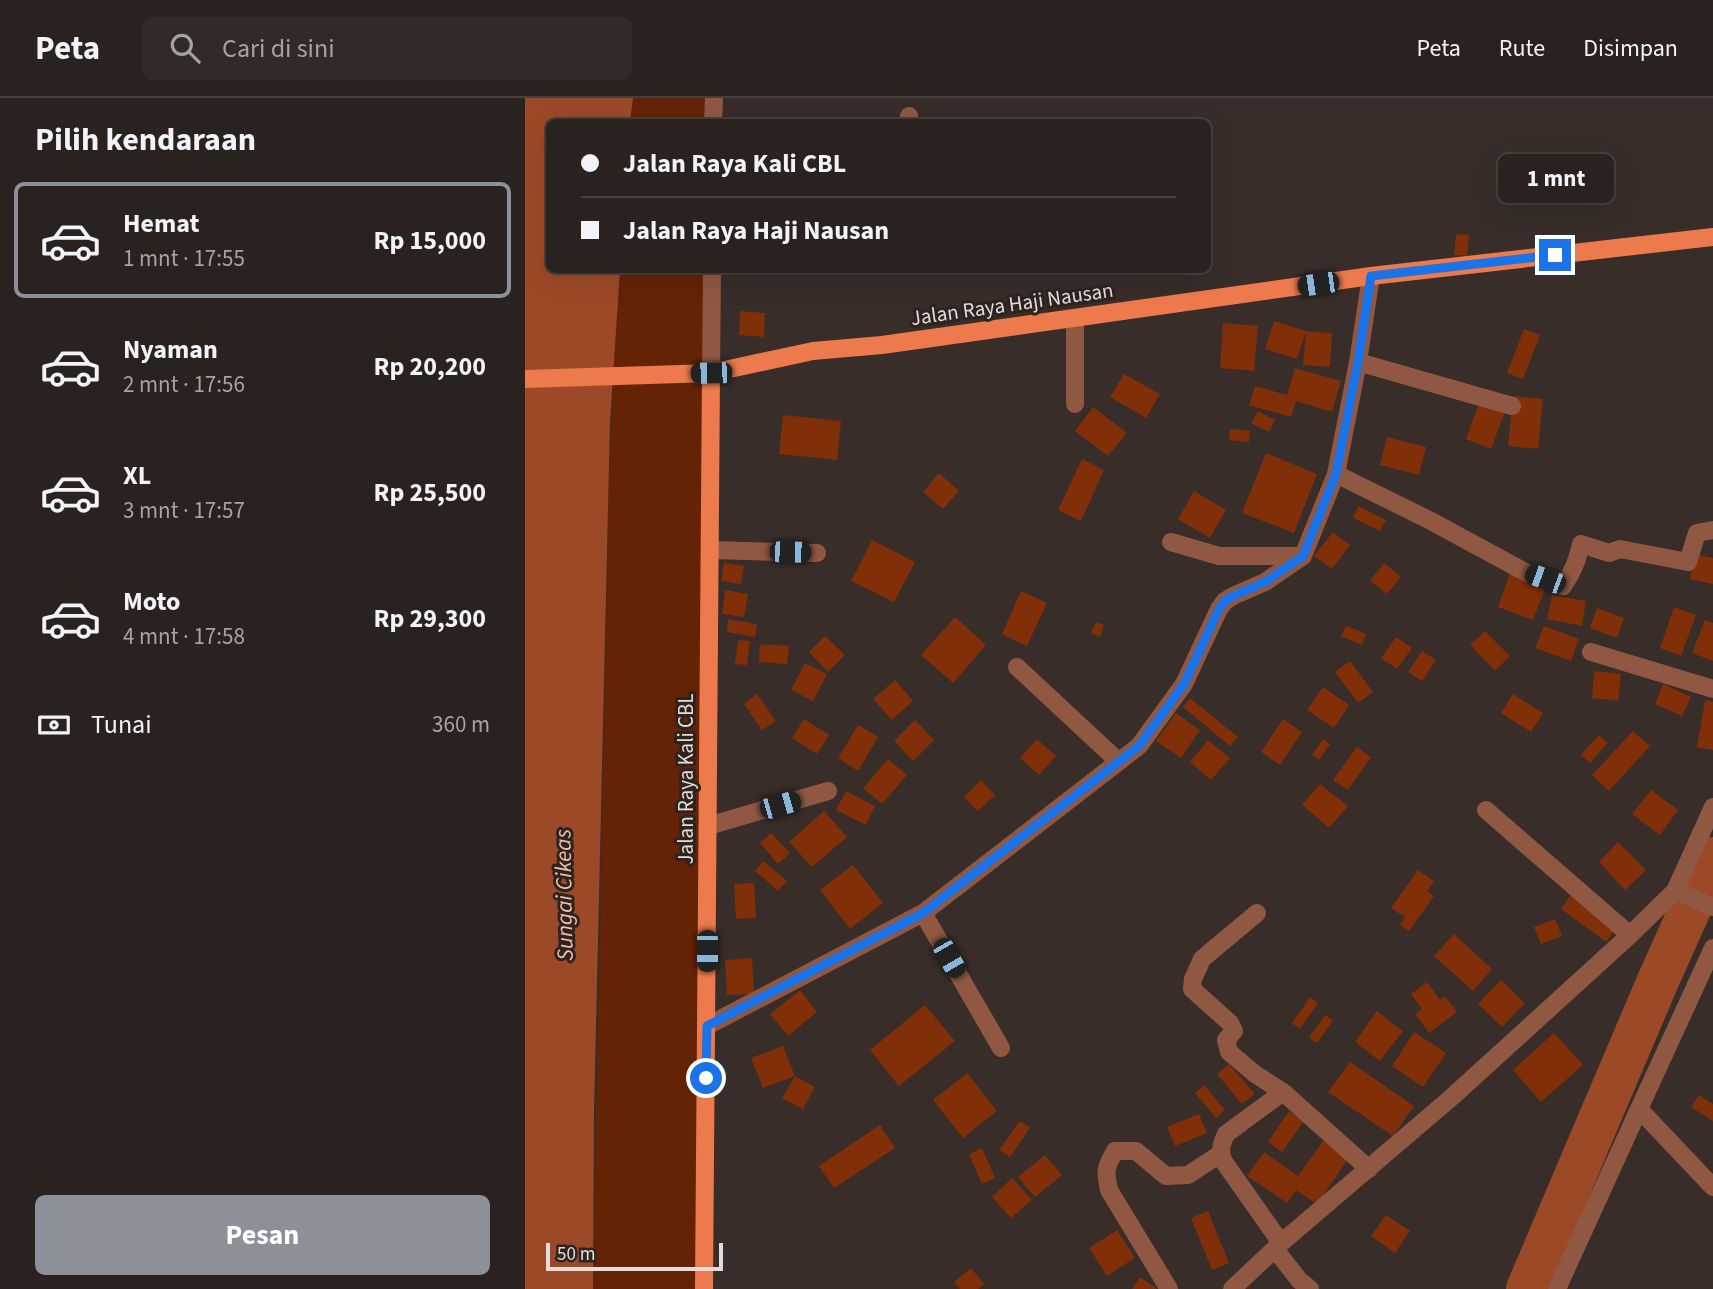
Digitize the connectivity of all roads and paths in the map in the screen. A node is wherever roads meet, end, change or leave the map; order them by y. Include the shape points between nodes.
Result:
1 (714, 98) edge
2 (713, 119) edge
3 (1713, 237) edge
4 (712, 273) edge
5 (1371, 276) junction
6 (1075, 318) junction
7 (1358, 362) junction
8 (711, 373) junction
9 (525, 379) edge
10 (1075, 404) dead end
11 (1512, 406) dead end
12 (1336, 474) junction
13 (1713, 530) edge
14 (1171, 542) dead end
15 (710, 551) junction
16 (817, 553) dead end
17 (1303, 556) junction
18 (1591, 652) dead end
19 (1017, 667) dead end
20 (1713, 689) edge
21 (1118, 761) junction
22 (828, 791) dead end
23 (1713, 807) edge
24 (1486, 810) dead end
25 (708, 825) junction
26 (1681, 894) junction
27 (1713, 907) edge
28 (923, 913) junction
29 (1257, 913) dead end
30 (1630, 935) junction
31 (1713, 948) edge
32 (1708, 971) edge
33 (707, 1026) junction
34 (1001, 1048) dead end
35 (1283, 1092) junction
36 (1639, 1109) junction
37 (1220, 1154) junction
38 (1369, 1168) junction
39 (1713, 1187) edge
40 (1278, 1246) junction
41 (704, 1289) edge
42 (1169, 1289) edge
43 (1232, 1289) edge
44 (1310, 1289) edge
45 (1557, 1289) edge

1 - 2 street
3 - 5 main road, Jalan Raya Haji Nausan
4 - 8 street, Jalan Raya Kali CBL
5 - 6 main road, Jalan Raya Haji Nausan
5 - 7 street
6 - 8 main road, Jalan Raya Haji Nausan via 813,351
6 - 10 street
7 - 11 street
7 - 12 street
8 - 9 main road, Jalan Raya Haji Nausan
8 - 15 main road, Jalan Raya Kali CBL
12 - 13 street via 1527,573 1563,586 1581,544 1609,553 1620,549 1688,562 1697,533
12 - 17 street
14 - 17 street via 1219,556
15 - 16 street
15 - 25 main road, Jalan Raya Kali CBL
17 - 21 street via 1265,582 1225,601 1184,684 1139,746
18 - 20 street
19 - 21 street
21 - 28 street
22 - 25 street
23 - 26 street
24 - 30 street
25 - 33 main road, Jalan Raya Kali CBL
26 - 27 street
26 - 30 street
28 - 33 street
28 - 34 street
29 - 35 street via 1202,959 1192,989 1230,1023 1234,1031 1227,1040 1229,1052
30 - 38 street
31 - 32 street
32 - 36 street
33 - 41 main road, Jalan Raya Kali CBL
35 - 37 street via 1226,1134
35 - 38 street
36 - 39 street
36 - 45 street
37 - 40 street
37 - 42 street via 1188,1175 1166,1176 1136,1151 1115,1151 1109,1161 1109,1190
38 - 40 street
40 - 43 street
40 - 44 street

